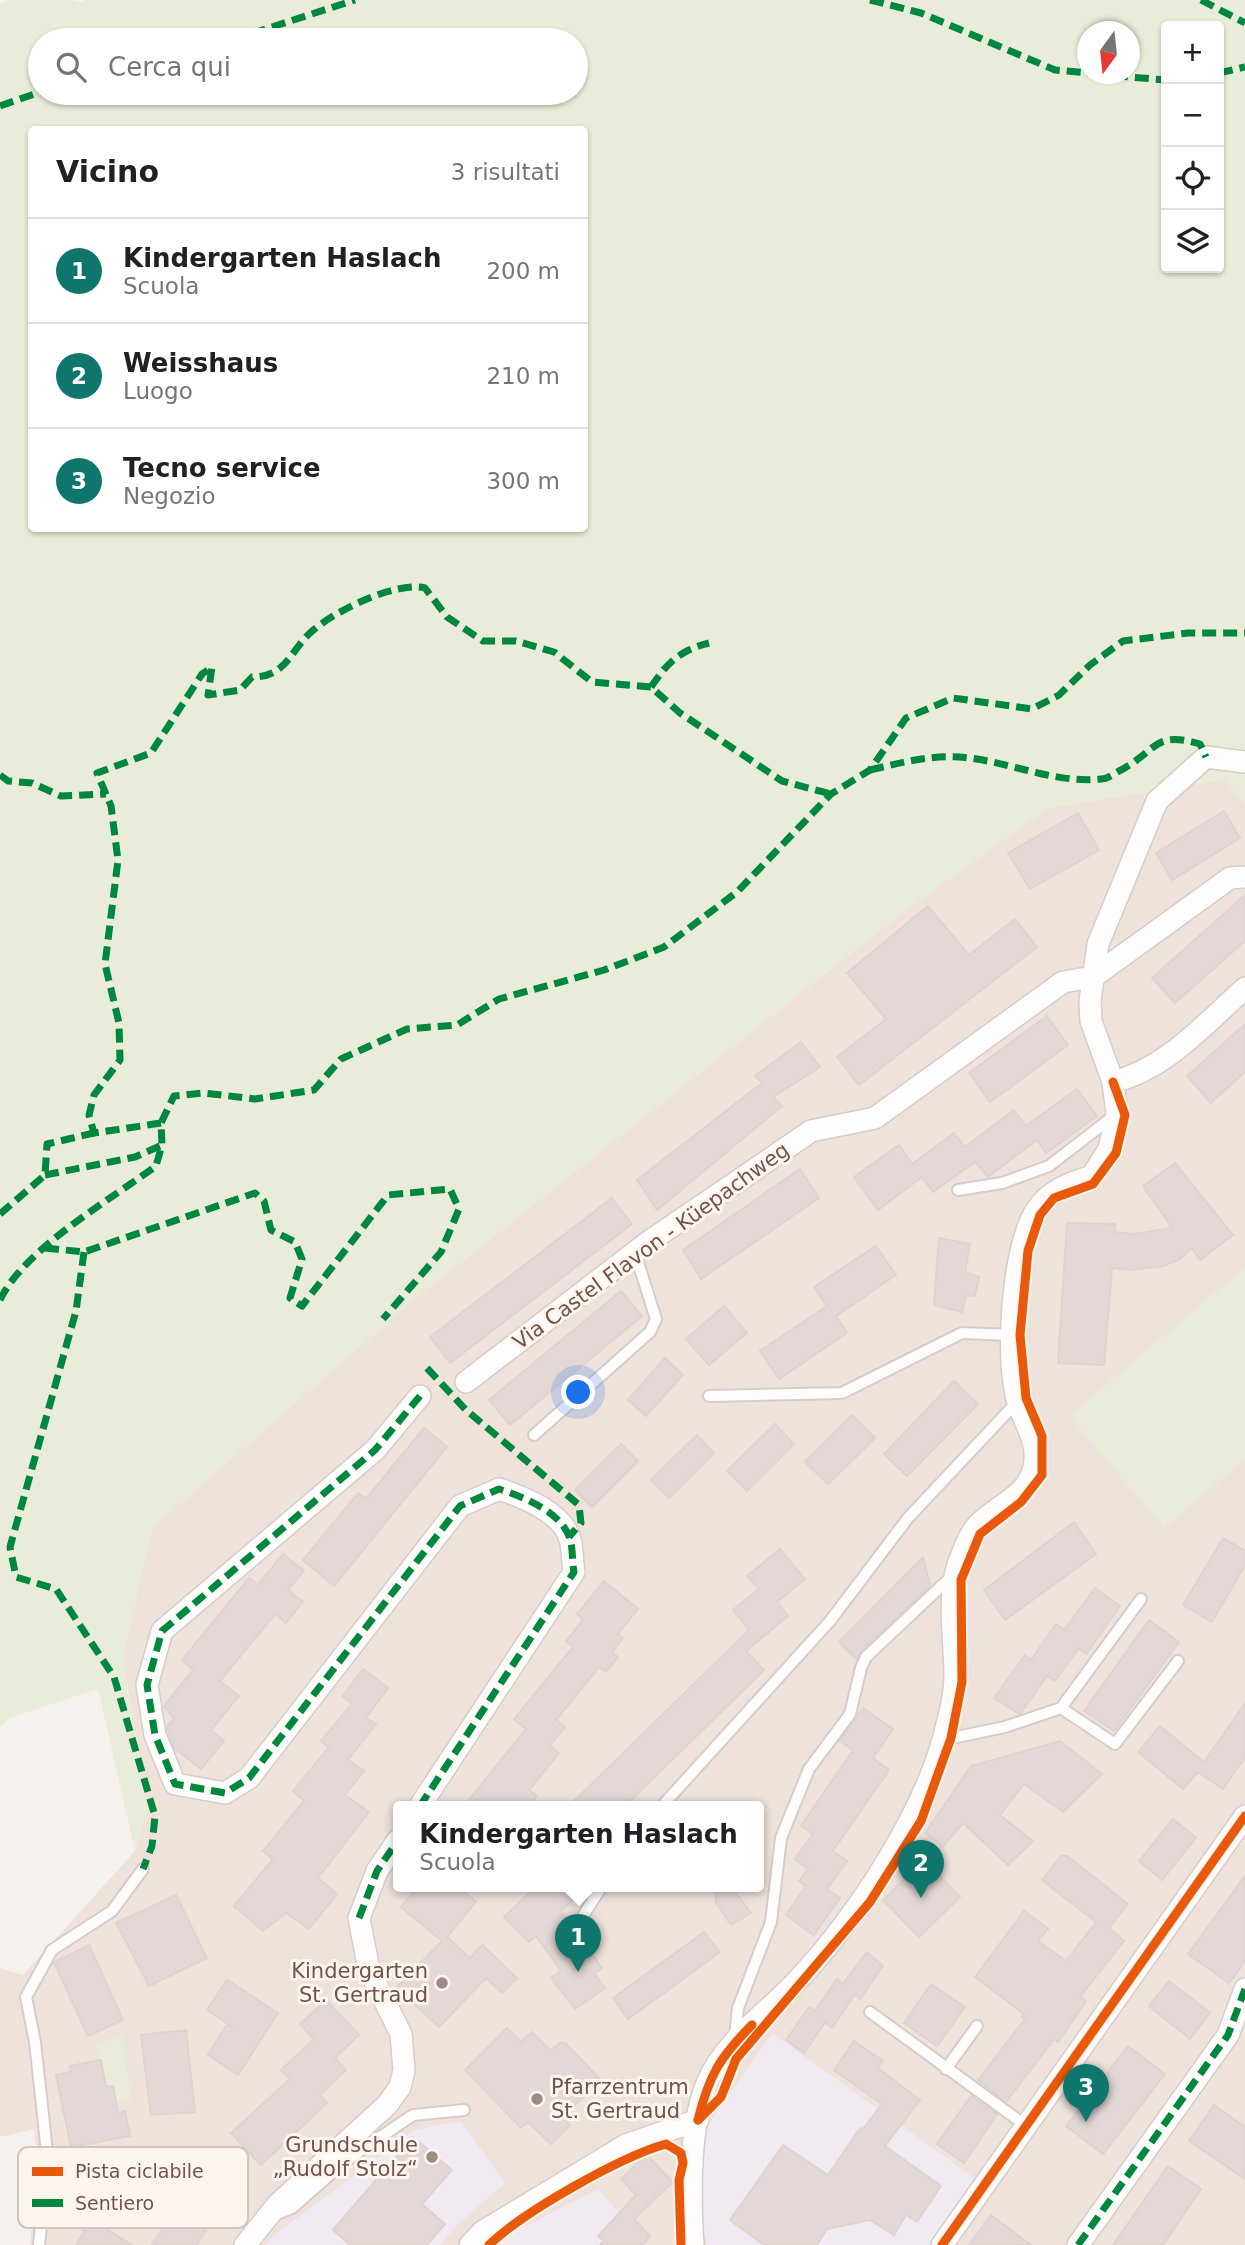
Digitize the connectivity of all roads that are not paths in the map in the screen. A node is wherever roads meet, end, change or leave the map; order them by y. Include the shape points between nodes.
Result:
1 (1245, 762) edge
2 (1245, 877) edge
3 (1093, 977) junction
4 (1245, 988) edge
5 (1113, 1082) junction
6 (1117, 1114) junction
7 (958, 1190) dead end
8 (635, 1253) junction
9 (1011, 1335) junction
10 (466, 1382) dead end
11 (420, 1396) dead end
12 (709, 1396) dead end
13 (1017, 1402) junction
14 (534, 1435) dead end
15 (956, 1572) junction
16 (1141, 1599) dead end
17 (1178, 1661) dead end
18 (1061, 1708) junction
19 (942, 1740) junction
20 (424, 1801) edge
21 (667, 1801) edge
22 (1245, 1816) edge
23 (393, 1847) edge
24 (143, 1869) dead end
25 (598, 1892) edge
26 (583, 1916) dead end
27 (1245, 1989) edge
28 (870, 2012) dead end
29 (977, 2026) dead end
30 (735, 2042) junction
31 (946, 2069) junction
32 (464, 2110) dead end
33 (698, 2120) junction
34 (1025, 2125) junction
35 (46, 2147) edge
36 (274, 2209) junction
37 (245, 2245) edge
38 (470, 2245) edge
39 (693, 2245) edge
40 (942, 2245) edge
41 (1078, 2245) edge

1 - 3 street via 1206,757 1157,801 1098,944
2 - 3 street via 1230,878
3 - 5 street via 1091,1021
3 - 8 street, Via Castel Flavon - Küepachweg via 1063,982 875,1118 811,1130
4 - 5 street via 1171,1054
5 - 6 street
6 - 7 lane via 1049,1166
6 - 9 street via 1109,1149 1092,1176 1049,1195 1035,1212 1021,1248
8 - 10 street, Via Castel Flavon - Küepachweg
8 - 14 lane via 656,1319 650,1332
9 - 12 lane via 962,1333 842,1393
9 - 13 street
11 - 20 street via 375,1450 162,1631 147,1685 155,1735 175,1784 225,1793 250,1777 460,1506 499,1489 517,1495 545,1508 569,1537 573,1572
13 - 15 street via 1034,1437 1034,1469 1018,1493 975,1528
13 - 21 lane via 908,1518 830,1621
15 - 19 street via 956,1681
15 - 30 lane via 866,1657 850,1714 809,1769 781,1838 771,1922 738,2008
16 - 18 lane
17 - 18 lane via 1115,1744
18 - 19 lane via 1005,1727
19 - 30 street via 912,1818 864,1897 799,1979
22 - 34 street
23 - 36 street via 377,1871 359,1918 369,1970 401,2034 404,2070 400,2087 387,2105
24 - 35 lane via 112,1911 52,1950 26,1997
25 - 26 lane
27 - 41 street via 1228,2035
28 - 31 lane
29 - 31 lane
30 - 33 street via 708,2081
31 - 34 lane
32 - 36 lane via 413,2115 348,2159 292,2208 279,2213
33 - 38 street via 626,2146 514,2211
33 - 39 street
34 - 40 street
36 - 37 street

